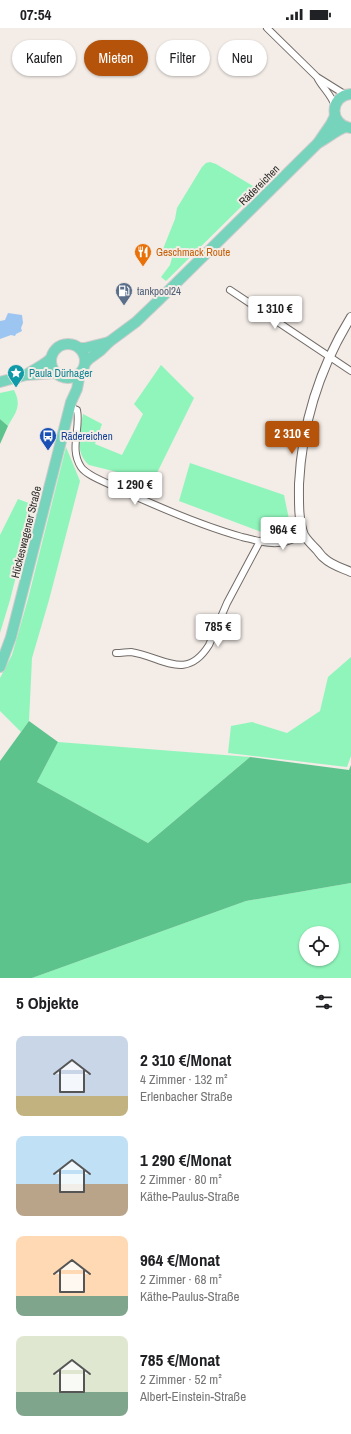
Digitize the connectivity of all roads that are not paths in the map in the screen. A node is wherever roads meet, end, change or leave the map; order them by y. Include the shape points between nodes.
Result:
1 (267, 28) edge
2 (317, 77) junction
3 (349, 94) edge
4 (335, 111) junction
5 (349, 127) edge
6 (318, 143) junction
7 (230, 290) dead end
8 (351, 317) edge
9 (109, 342) junction
10 (80, 348) junction
11 (329, 356) junction
12 (52, 358) junction
13 (85, 363) junction
14 (351, 371) edge
15 (56, 373) junction
16 (80, 373) junction
17 (26, 375) junction
18 (65, 378) junction
19 (0, 382) edge
20 (70, 404) junction
21 (304, 536) junction
22 (260, 542) junction
23 (351, 572) edge
24 (116, 653) dead end
25 (0, 667) edge

1 - 2 street
2 - 3 street
2 - 4 street via 333,100
3 - 4 main road, Rädereichen via 339,98
4 - 5 main road via 339,123
4 - 6 main road, Rädereichen via 331,124
5 - 6 main road, Rädereichen
6 - 9 main road, Rädereichen via 159,300
7 - 11 street
8 - 11 street
9 - 10 main road, Rädereichen
9 - 13 main road, Rädereichen
10 - 12 main road via 64,344 55,351
10 - 13 main road
11 - 14 street
11 - 21 street via 313,402 302,452 299,498
12 - 15 main road via 52,366
12 - 17 main road
13 - 16 main road
15 - 17 main road
15 - 18 main road
16 - 18 main road
16 - 20 main road, Hückeswagener Straße via 77,389
17 - 19 main road
18 - 20 main road, Hückeswagener Straße via 70,386
20 - 22 street via 77,410 79,420 76,453 81,468 86,472 194,522
20 - 25 main road, Hückeswagener Straße via 21,600
21 - 22 street via 272,544
21 - 23 street via 322,558
22 - 24 street via 227,603 206,651 196,660 190,664 177,665 130,652

